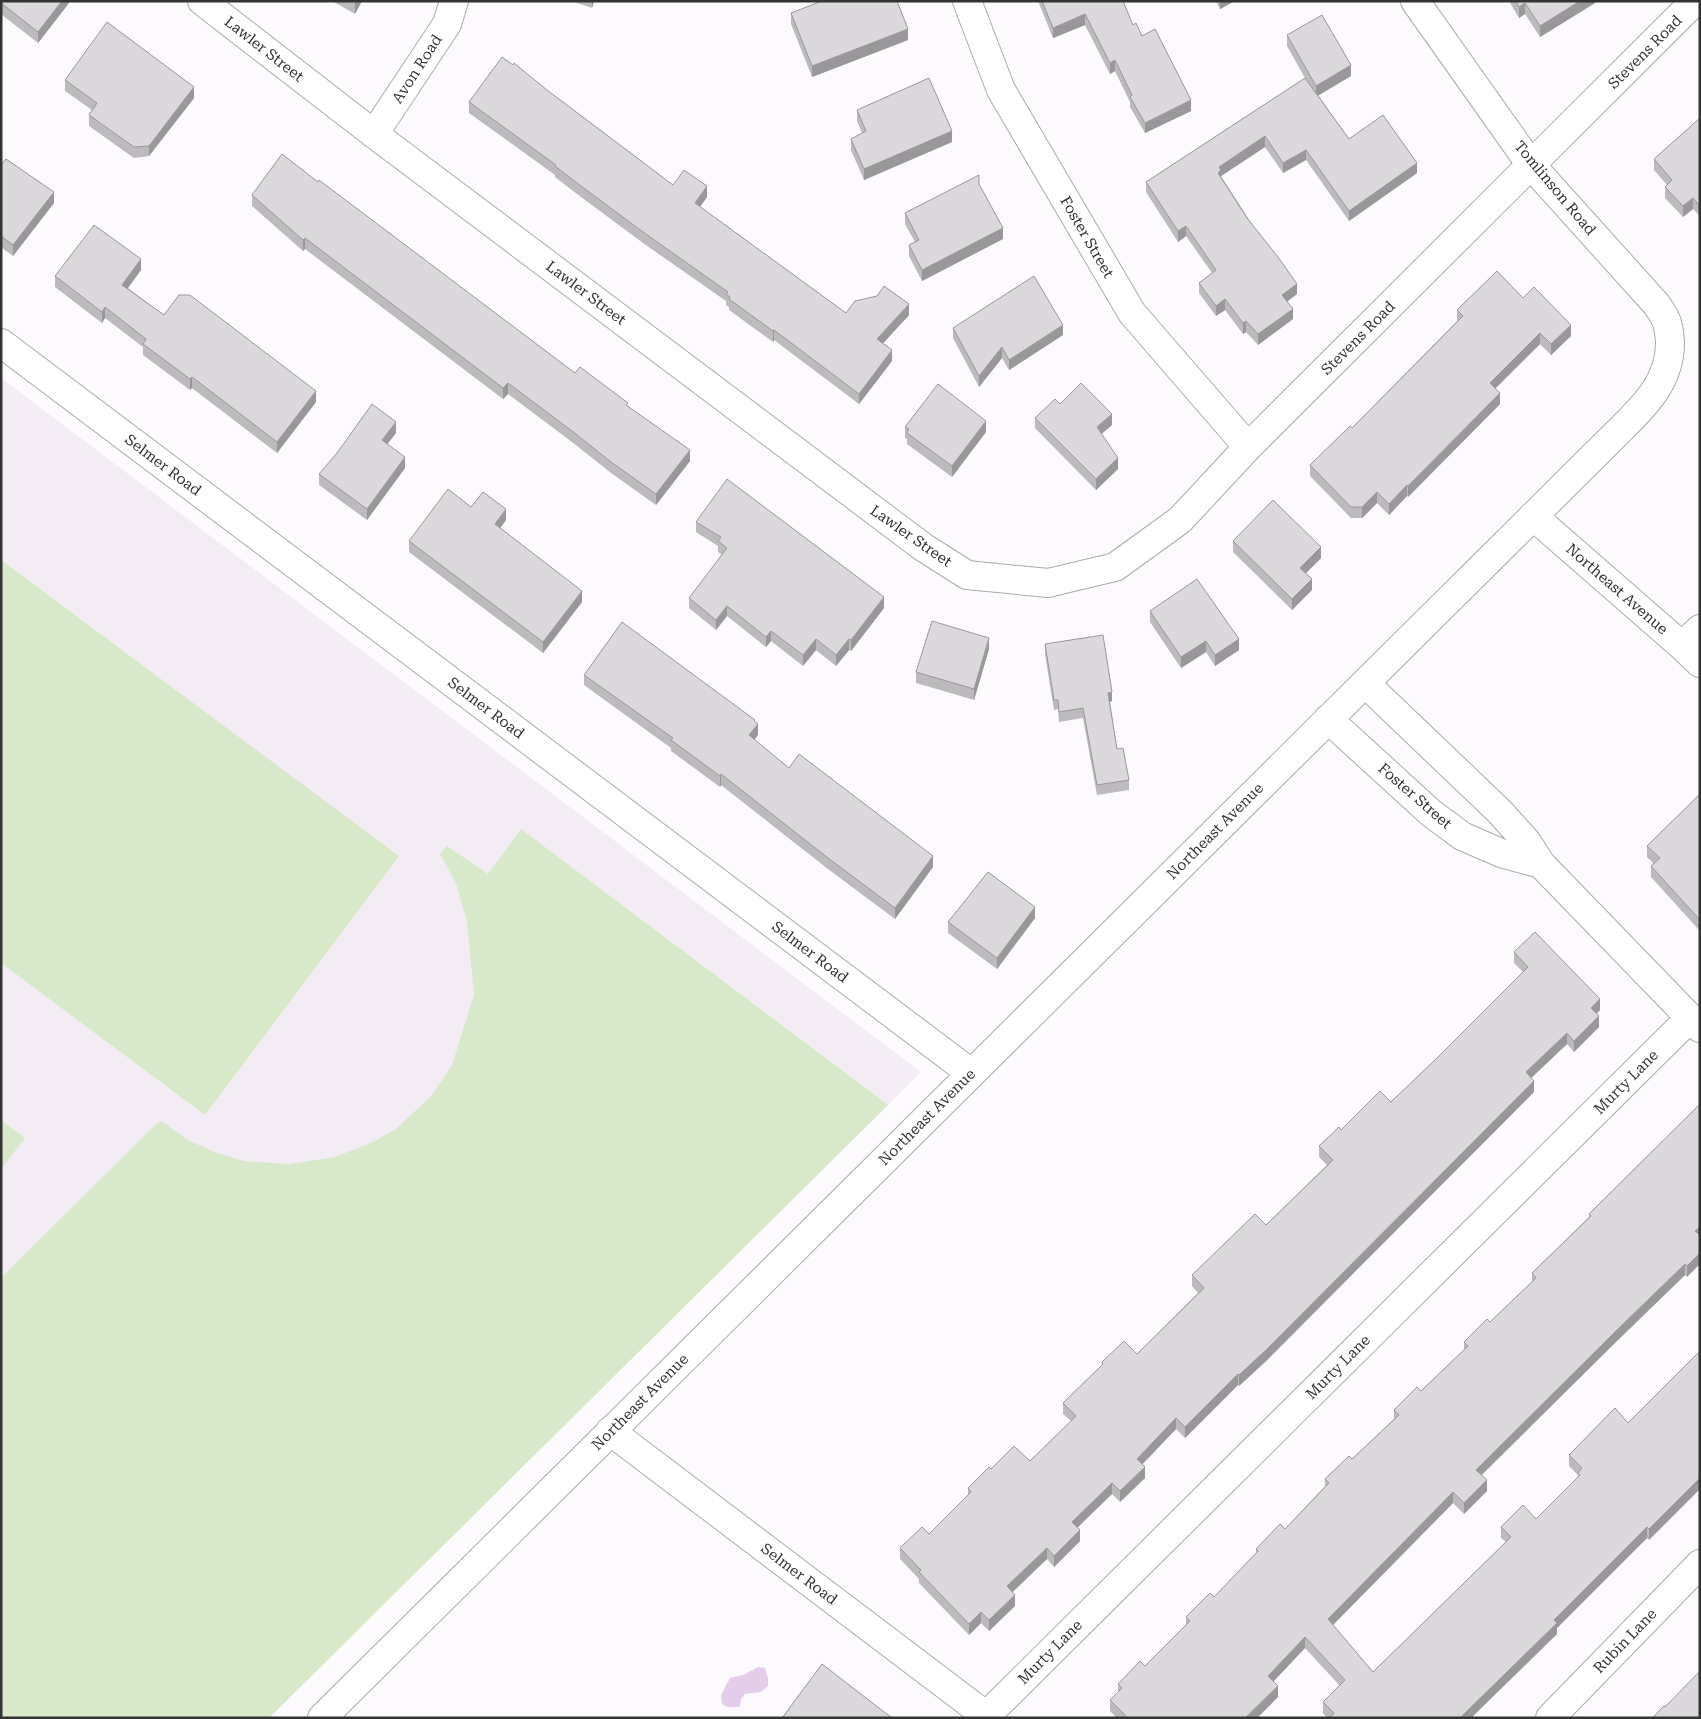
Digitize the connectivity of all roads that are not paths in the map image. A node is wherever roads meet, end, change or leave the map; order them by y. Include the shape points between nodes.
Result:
1 (202, 1) edge
2 (454, 1) edge
3 (967, 1) edge
4 (1416, 1) edge
5 (1695, 1) edge
6 (374, 134) junction
7 (1531, 165) junction
8 (1, 343) edge
9 (1670, 350) joint
10 (1248, 447) junction
11 (1533, 516) junction
12 (976, 575) joint
13 (1694, 646) edge
14 (1365, 683) junction
15 (1328, 719) junction
16 (1541, 864) junction
17 (1695, 1023) edge
18 (971, 1073) junction
19 (610, 1431) junction
20 (1700, 1564) edge
21 (987, 1717) edge
22 (322, 1718) edge
23 (1550, 1718) edge

1 - 6 street, Lawler Street
2 - 6 street, Avon Road via 447,24
3 - 10 street, Foster Street via 1000,90 1132,312
4 - 7 street, Tomlinson Road
5 - 7 street, Stevens Road
6 - 12 street, Lawler Street via 923,547 967,575
7 - 9 street, Tomlinson Road via 1657,304 1669,332
7 - 10 street, Stevens Road
8 - 18 street, Selmer Road
9 - 11 street, Northeast Avenue via 1660,383 1641,410
10 - 12 street, Stevens Road via 1180,520 1114,567 1048,583
11 - 13 street, Northeast Avenue
11 - 14 street, Northeast Avenue
14 - 15 street, Northeast Avenue
14 - 16 street via 1500,812 1527,842
15 - 16 street, Foster Street via 1431,813 1462,836 1501,853
15 - 18 street, Northeast Avenue
16 - 17 street
17 - 21 street, Murty Lane
18 - 19 street, Northeast Avenue
19 - 21 street, Selmer Road
19 - 22 street, Northeast Avenue
20 - 23 street, Rubin Lane

